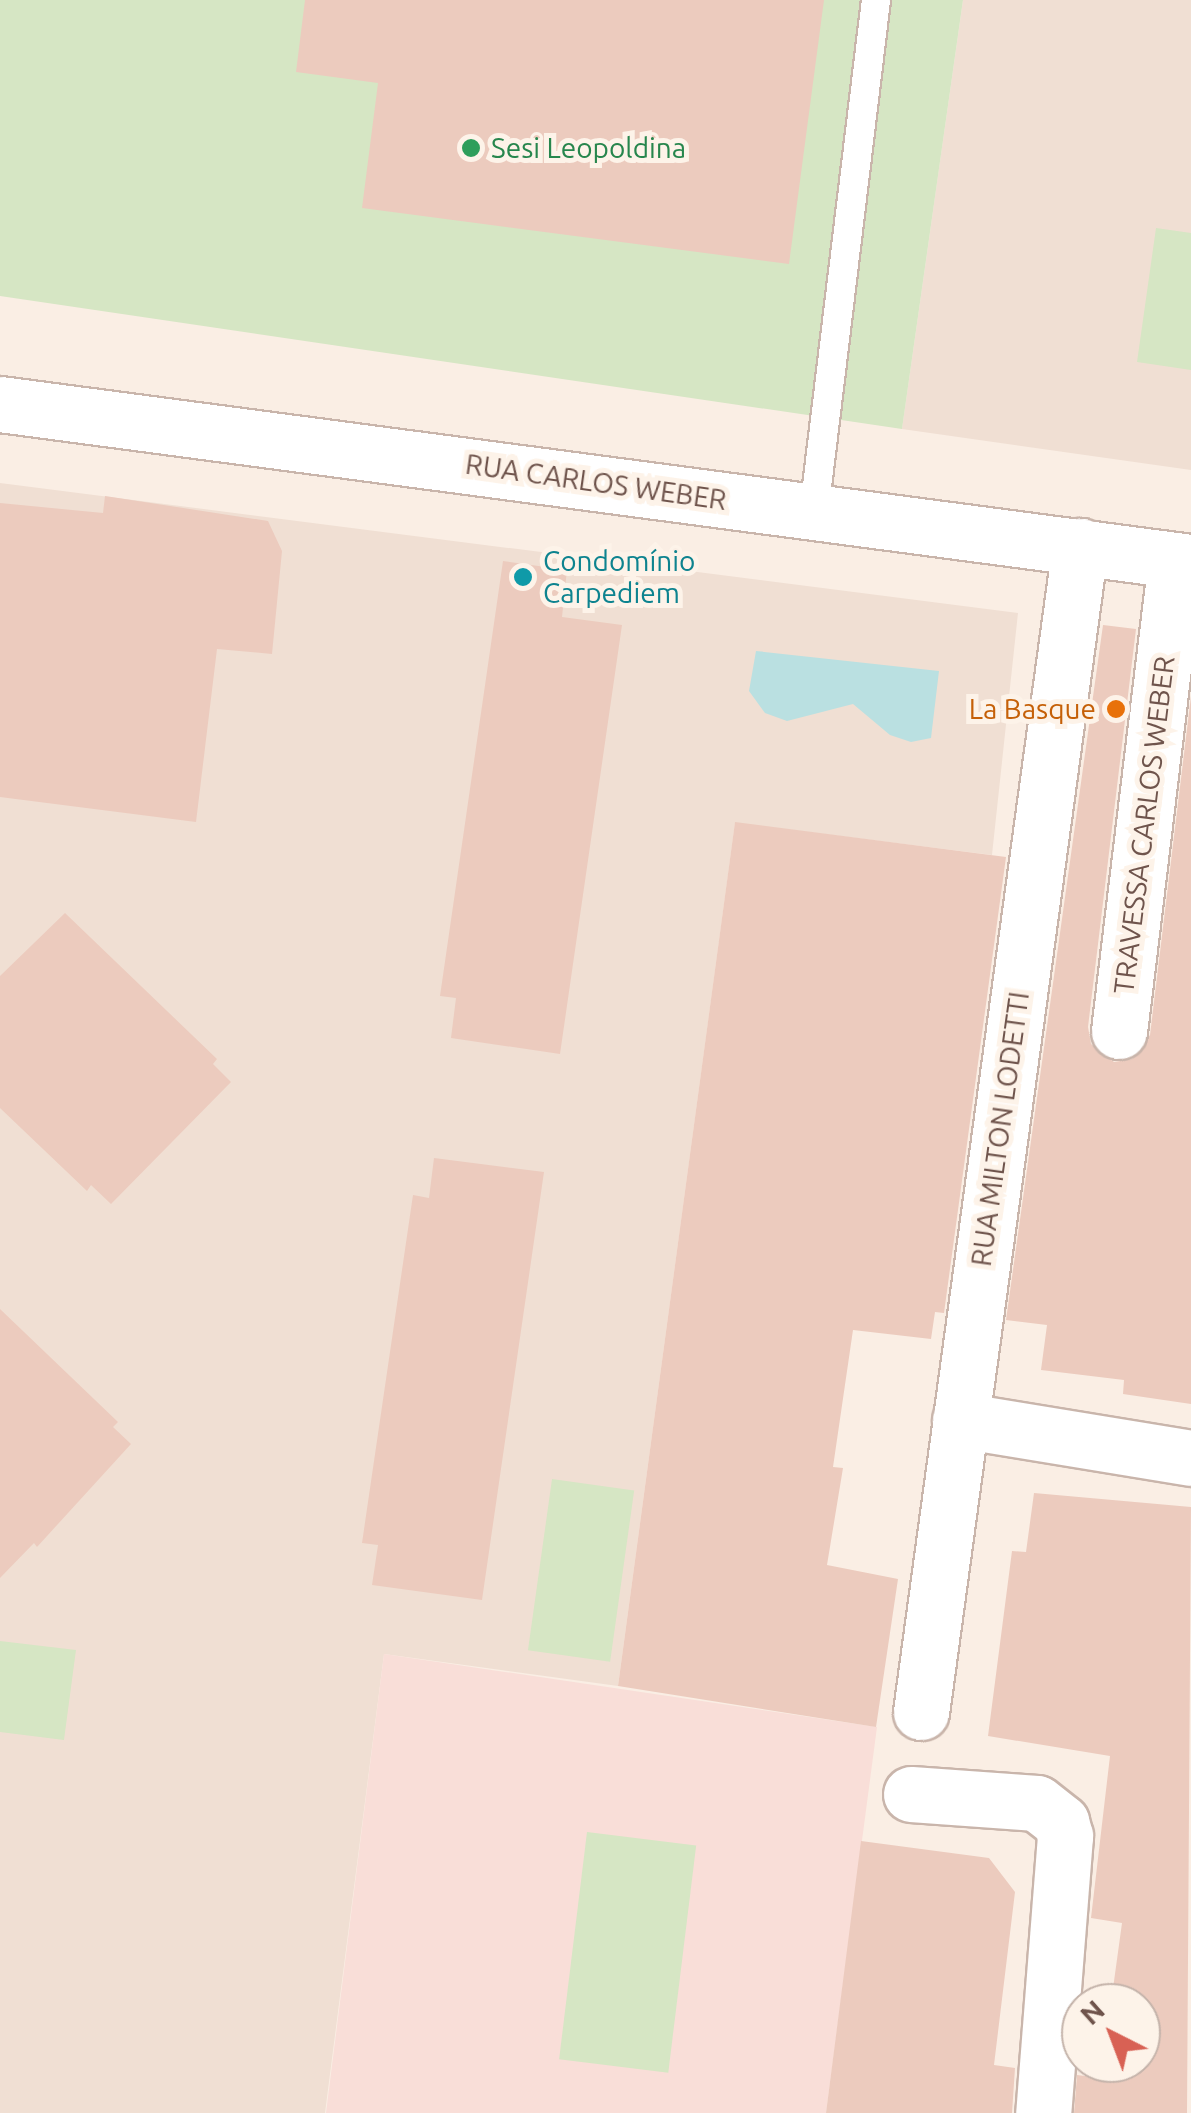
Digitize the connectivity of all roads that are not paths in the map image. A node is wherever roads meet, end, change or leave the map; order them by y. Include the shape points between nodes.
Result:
1 (876, 0) edge
2 (0, 404) edge
3 (814, 511) junction
4 (1080, 546) junction
5 (1183, 561) edge
6 (1119, 1031) dead end
7 (960, 1420) junction
8 (1191, 1458) edge
9 (921, 1712) dead end
10 (911, 1794) dead end
11 (1043, 2113) edge

1 - 3 lane
2 - 3 street, RUA CARLOS WEBER
3 - 4 street, RUA CARLOS WEBER
4 - 5 street, RUA CARLOS WEBER
4 - 7 street, RUA MILTON LODETTI
5 - 6 street, TRAVESSA CARLOS WEBER
7 - 8 street
7 - 9 street, RUA MILTON LODETTI
10 - 11 street via 1037,1804 1061,1822

